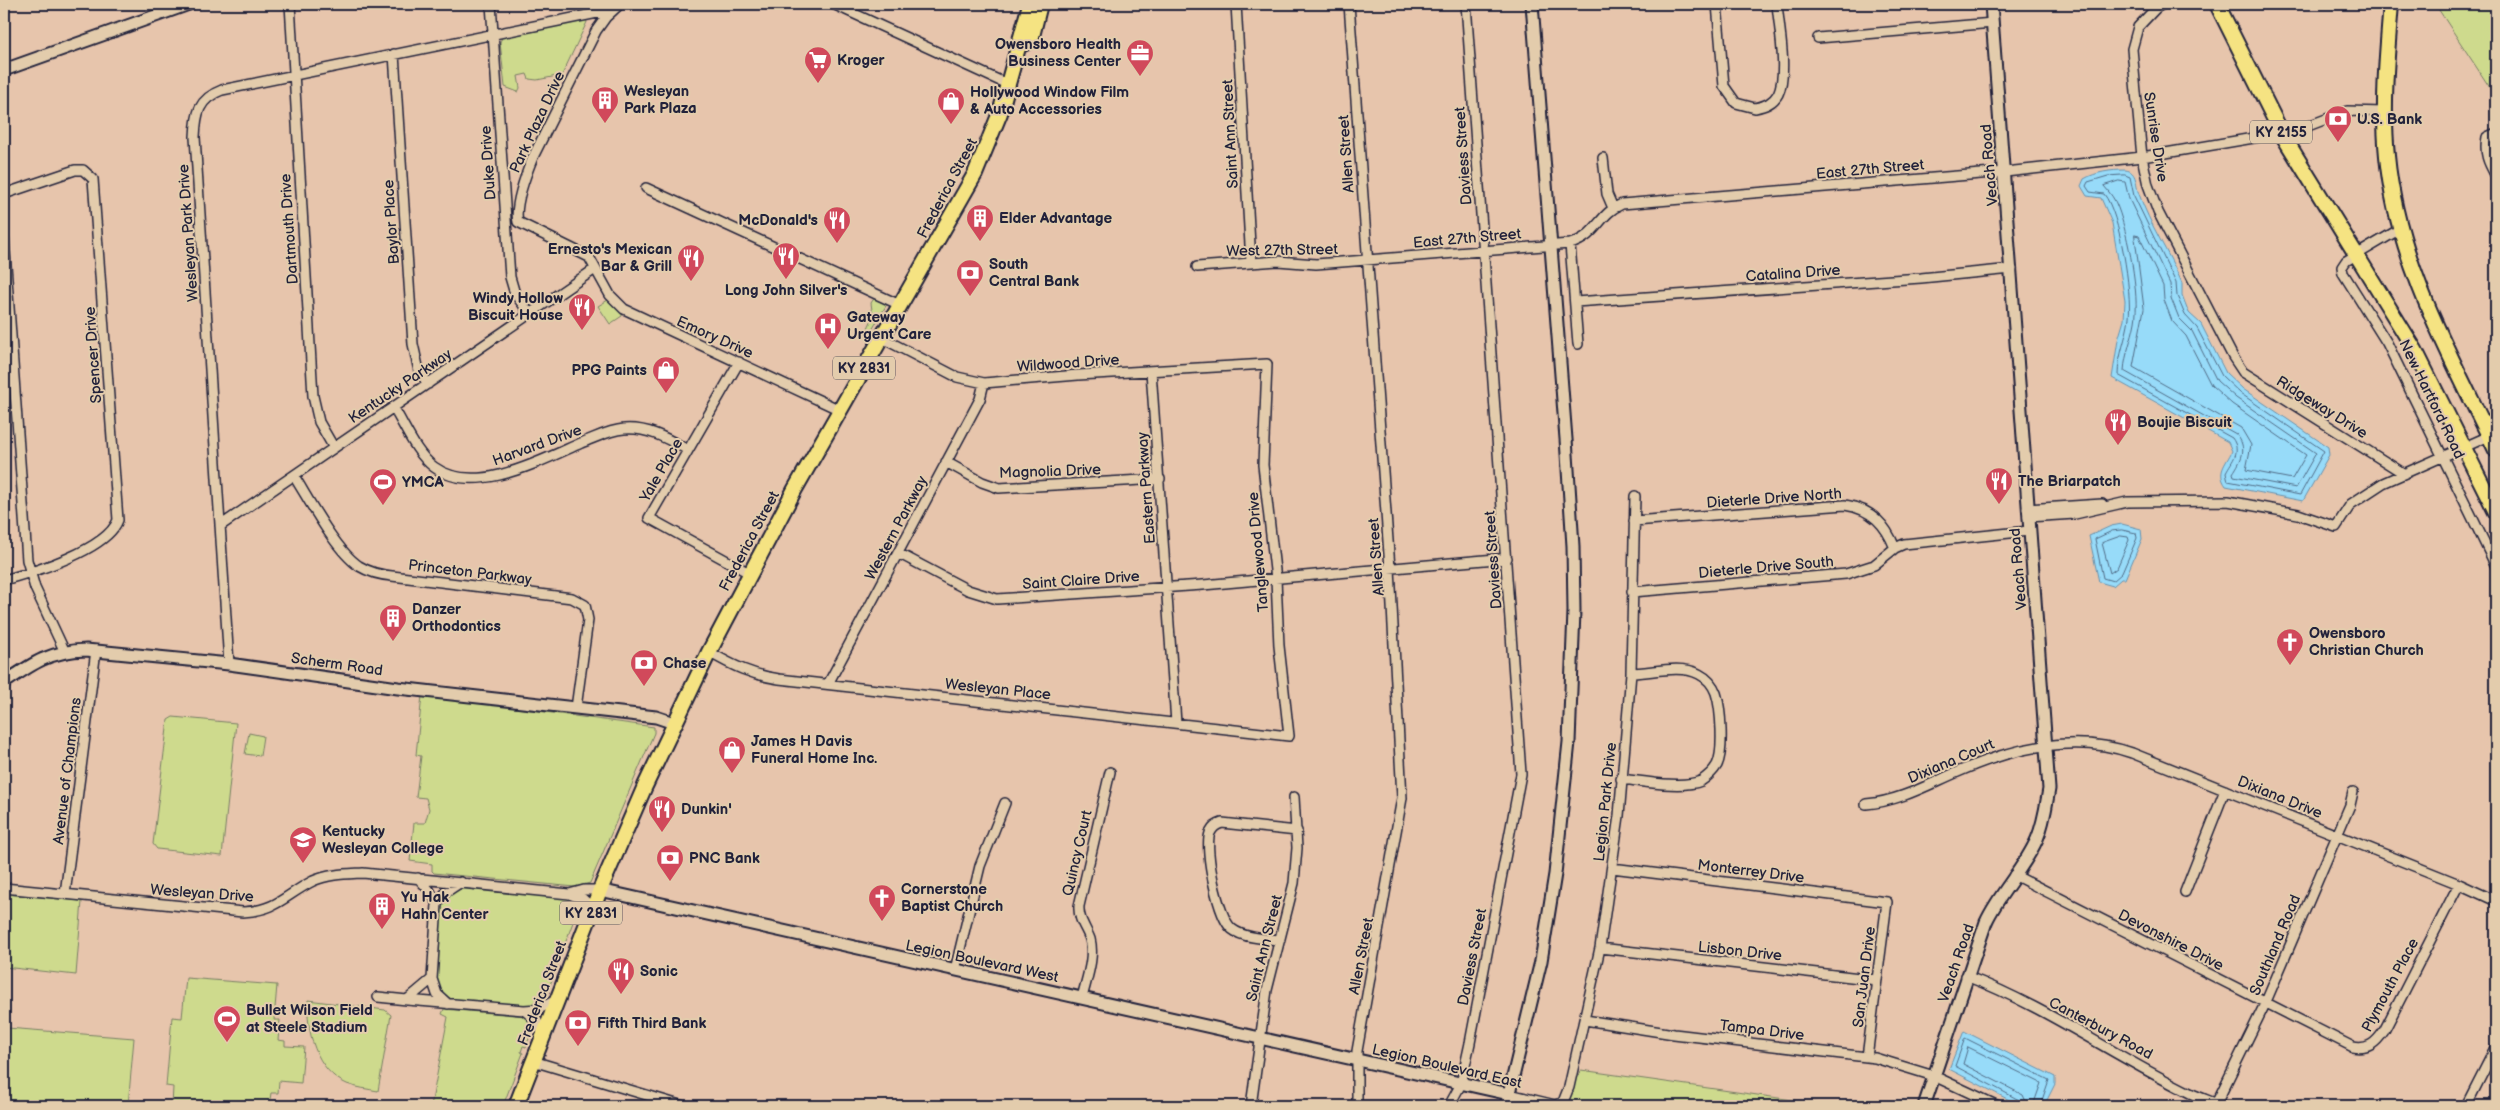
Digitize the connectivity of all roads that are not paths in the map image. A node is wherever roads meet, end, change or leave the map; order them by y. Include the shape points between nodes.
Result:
1 (190, 4) edge
2 (290, 4) edge
3 (491, 4) edge
4 (620, 4) edge
5 (833, 4) edge
6 (1030, 4) edge
7 (1040, 4) edge
8 (1236, 4) edge
9 (1349, 4) edge
10 (1466, 4) edge
11 (1532, 4) edge
12 (1717, 4) edge
13 (1777, 4) edge
14 (1991, 4) edge
15 (2163, 4) edge
16 (2217, 4) edge
17 (2391, 4) edge
18 (612, 10) junction
19 (1993, 24) junction
20 (494, 33) junction
21 (1818, 38) dead end
22 (1019, 46) junction
23 (394, 54) junction
24 (4, 70) edge
25 (295, 76) junction
26 (1009, 85) junction
27 (2384, 112) junction
28 (2496, 133) edge
29 (2282, 134) junction
30 (2142, 157) junction
31 (1603, 158) dead end
32 (2005, 172) junction
33 (2496, 176) edge
34 (646, 188) dead end
35 (4, 194) edge
36 (1613, 208) junction
37 (2400, 229) junction
38 (4, 237) edge
39 (1570, 244) junction
40 (1552, 246) junction
41 (1484, 251) junction
42 (2357, 254) junction
43 (1368, 260) junction
44 (1251, 262) junction
45 (1197, 267) dead end
46 (595, 269) junction
47 (2012, 269) junction
48 (1575, 302) junction
49 (900, 305) junction
50 (530, 314) junction
51 (882, 338) junction
52 (1578, 344) dead end
53 (2233, 357) joint
54 (738, 362) junction
55 (1267, 364) joint
56 (1151, 371) junction
57 (984, 383) junction
58 (428, 384) junction
59 (394, 408) junction
60 (840, 410) junction
61 (2494, 440) edge
62 (334, 448) junction
63 (2465, 448) junction
64 (688, 450) junction
65 (2443, 457) junction
66 (946, 462) junction
67 (2403, 473) junction
68 (294, 476) junction
69 (1160, 479) junction
70 (1635, 496) dead end
71 (2496, 512) edge
72 (2028, 513) junction
73 (1634, 521) junction
74 (220, 526) junction
75 (2029, 531) junction
76 (1895, 548) junction
77 (898, 554) junction
78 (1507, 558) junction
79 (2496, 566) edge
80 (1390, 568) junction
81 (30, 573) junction
82 (749, 573) junction
83 (1276, 579) junction
84 (4, 580) edge
85 (1167, 588) junction
86 (1632, 592) junction
87 (64, 650) junction
88 (96, 650) junction
89 (709, 652) junction
90 (229, 664) junction
91 (1631, 673) junction
92 (4, 683) edge
93 (828, 684) junction
94 (576, 708) junction
95 (674, 723) junction
96 (1176, 723) junction
97 (1289, 736) joint
98 (2047, 746) junction
99 (1110, 772) dead end
100 (1621, 780) junction
101 (2225, 790) junction
102 (2353, 792) dead end
103 (1294, 797) dead end
104 (1005, 803) dead end
105 (1866, 804) dead end
106 (1297, 830) junction
107 (2337, 834) junction
108 (1612, 868) junction
109 (2014, 875) junction
110 (418, 878) junction
111 (461, 882) junction
112 (2459, 884) junction
113 (4, 888) edge
114 (600, 890) junction
115 (2185, 892) dead end
116 (65, 894) junction
117 (569, 894) junction
118 (2496, 901) edge
119 (1887, 902) joint
120 (437, 904) junction
121 (593, 908) junction
122 (1280, 940) junction
123 (1600, 948) junction
124 (955, 970) junction
125 (1966, 976) junction
126 (432, 979) junction
127 (1877, 980) junction
128 (378, 997) dead end
129 (1082, 998) junction
130 (407, 1000) junction
131 (556, 1000) junction
132 (448, 1004) junction
133 (2265, 1004) junction
134 (524, 1010) junction
135 (1585, 1020) junction
136 (2316, 1029) joint
137 (543, 1035) junction
138 (1260, 1039) junction
139 (2496, 1047) edge
140 (1867, 1057) junction
141 (533, 1061) junction
142 (1357, 1061) junction
143 (1934, 1076) junction
144 (1461, 1084) junction
145 (1508, 1094) junction
146 (1560, 1104) joint
147 (2217, 1105) edge
148 (516, 1106) edge
149 (683, 1106) edge
150 (1250, 1106) edge
151 (1356, 1106) edge
152 (1449, 1106) edge
153 (1506, 1106) edge
154 (1924, 1106) edge
155 (1998, 1106) edge
156 (2466, 1106) edge

1 - 24 street
2 - 25 street, Dartmouth Drive
3 - 20 street, Duke Drive
4 - 18 street, Park Plaza Drive
5 - 26 street
6 - 22 main road, Frederica Street / KY 2831
7 - 22 main road via 1031,40
8 - 44 street, Saint Ann Street
9 - 43 street, Allen Street
10 - 41 street, Daviess Street
11 - 40 street
12 - 13 street via 1724,86 1736,103 1755,108 1774,99 1781,86
14 - 19 street, Veach Road
15 - 30 street, Sunrise Drive via 2138,27 2132,49
16 - 29 main road, New Hartford Road / KY 2155
17 - 27 main road
18 - 20 street, Park Plaza Drive
18 - 46 street, Park Plaza Drive via 596,31 533,157 525,177 517,218 522,226 589,257
19 - 21 street
19 - 32 street, Veach Road
20 - 23 street, Wesleyan Park Drive
20 - 50 street, Duke Drive via 510,277 515,294
22 - 26 main road, Frederica Street / KY 2831
23 - 25 street, Wesleyan Park Drive
23 - 58 street, Baylor Place via 412,344 419,371
25 - 62 street, Dartmouth Drive via 314,396 319,422
25 - 74 street, Wesleyan Park Drive via 222,90 204,100 196,116
26 - 49 main road, Frederica Street / KY 2831 via 976,174
27 - 29 street, East 27th Street via 2347,111
27 - 37 main road via 2389,174
28 - 33 street via 2487,137 2485,148 2487,161
29 - 30 street, East 27th Street
29 - 42 main road, New Hartford Road / KY 2155
30 - 32 street, East 27th Street
30 - 53 street, Sunrise Drive via 2158,212
31 - 36 street via 1607,194
32 - 36 street, East 27th Street via 1644,201
32 - 47 street, Veach Road
34 - 49 street
35 - 81 street, Spencer Drive via 75,170 83,170 93,179 117,490 118,520 110,533 59,563
36 - 39 street, East 27th Street via 1588,236
37 - 42 street
37 - 61 main road via 2422,294
38 - 81 street
39 - 40 street, East 27th Street
39 - 48 street
40 - 41 street, East 27th Street
40 - 145 street via 1573,546 1571,698 1563,808 1548,918 1532,1004
41 - 43 street, East 27th Street
41 - 78 street, Daviess Street
42 - 63 main road, New Hartford Road / KY 2155 via 2415,350
42 - 65 street, New Hartford Road via 2343,263 2343,273 2387,342
43 - 44 street, West 27th Street via 1316,264
43 - 80 street, Allen Street
44 - 45 street, West 27th Street
46 - 50 street, Kentucky Parkway
46 - 54 street, Emory Drive via 610,295 624,309
47 - 48 street, Catalina Drive
47 - 72 street, Veach Road
48 - 52 street
49 - 51 main road, Frederica Street / KY 2831
50 - 58 street, Kentucky Parkway
51 - 57 street, Wildwood Drive via 957,378
51 - 60 main road, Frederica Street / KY 2831
53 - 67 street, Ridgeway Drive via 2254,381
54 - 60 street, Emory Drive
54 - 64 street, Yale Place
55 - 56 street, Wildwood Drive
55 - 83 street, Tanglewood Drive via 1264,465
56 - 57 street, Wildwood Drive
56 - 69 street, Eastern Parkway
57 - 66 street, Western Parkway via 980,399
58 - 59 street, Kentucky Parkway
59 - 62 street, Kentucky Parkway
59 - 64 street, Harvard Drive via 433,466 455,476 480,478 507,473 605,433 625,429 652,432
60 - 82 main road, Frederica Street / KY 2831
61 - 63 street
62 - 68 street, Kentucky Parkway
63 - 65 street
63 - 71 main road, New Hartford Road / KY 2155
64 - 82 street, Yale Place via 649,518
65 - 67 street
65 - 79 street, New Hartford Road
66 - 69 street, Magnolia Drive via 999,488
66 - 77 street, Western Parkway
67 - 72 street via 2351,504 2336,527 2298,514 2228,501 2127,502
68 - 74 street, Kentucky Parkway
68 - 94 street, Princeton Parkway via 341,548 358,566 369,571 572,598 585,605 588,620
69 - 85 street, Eastern Parkway
70 - 73 street, Legion Park Drive
72 - 75 street, Veach Road
73 - 76 street, Dieterle Drive North via 1845,505 1863,510 1878,520 1888,531
73 - 86 street, Legion Park Drive
74 - 90 street, Wesleyan Park Drive
75 - 76 street via 1917,542
75 - 98 street, Veach Road
76 - 86 street, Dieterle Drive South via 1874,565 1846,574
77 - 85 street, Saint Claire Drive via 987,598
77 - 93 street, Western Parkway
78 - 80 street, Saint Claire Drive
78 - 144 street, Daviess Street via 1521,774
80 - 83 street, Saint Claire Drive
80 - 142 street, Allen Street via 1402,798
81 - 84 street
81 - 87 street
82 - 89 main road, Frederica Street / KY 2831
83 - 85 street, Saint Claire Drive
83 - 97 street, Tanglewood Drive via 1279,646
85 - 96 street, Eastern Parkway
86 - 91 street, Legion Park Drive
87 - 88 street, Scherm Road
87 - 92 street, Scherm Road via 38,661
88 - 90 street, Scherm Road
88 - 116 street, Avenue of Champions
89 - 93 street, Wesleyan Place via 738,669 756,675
89 - 95 main road, Frederica Street / KY 2831
90 - 94 street, Scherm Road via 398,688
91 - 100 street, Legion Park Drive
91 - 100 street via 1682,670 1707,679 1718,703 1720,756 1713,771 1692,784
93 - 96 street, Wesleyan Place
94 - 95 street, Scherm Road via 656,717
95 - 114 main road, Frederica Street / KY 2831
96 - 97 street, Wesleyan Place
98 - 101 street, Dixiana Drive via 2077,744 2119,749
98 - 105 street, Dixiana Court via 2004,754 1896,800
98 - 109 street, Veach Road via 2049,789 2045,815 2036,840
99 - 129 street, Quincy Court via 1079,906 1091,946
100 - 108 street, Legion Park Drive
101 - 107 street, Dixiana Drive
101 - 115 street
102 - 107 street, Southland Road
103 - 106 street, Saint Ann Street
104 - 124 street via 980,866
106 - 122 street, Saint Ann Street via 1294,883
106 - 122 street via 1222,823 1211,830 1209,837 1212,876 1226,923 1238,932
107 - 112 street, Dixiana Drive
107 - 133 street, Southland Road
108 - 119 street, Monterrey Drive
108 - 123 street, Legion Park Drive
109 - 125 street, Veach Road via 1992,910
109 - 133 street, Devonshire Drive
110 - 111 street, Wesleyan Drive
110 - 116 street, Wesleyan Drive via 335,874 311,882 268,909 243,912
110 - 120 street
111 - 117 street, Wesleyan Drive
111 - 120 street via 446,892
112 - 118 street, Dixiana Drive
112 - 136 street, Plymouth Place via 2379,1039 2360,1048
113 - 116 street, Wesleyan Drive
114 - 117 street, Wesleyan Drive
114 - 121 main road, Frederica Street / KY 2831
114 - 124 street, Legion Boulevard West
117 - 121 street, Wesleyan Drive via 583,899
119 - 127 street, San Juan Drive
120 - 126 street
121 - 131 main road, Frederica Street / KY 2831
122 - 138 street, Saint Ann Street via 1267,990
123 - 127 street, Lisbon Drive
123 - 135 street, Legion Park Drive
124 - 129 street, Legion Boulevard West
125 - 143 street, Veach Road
125 - 147 street, Canterbury Road via 2076,1029
126 - 130 street
126 - 132 street via 437,994
127 - 140 street, San Juan Drive
128 - 130 street
129 - 138 street, Legion Boulevard West
130 - 132 street
131 - 134 street via 540,1009
131 - 137 main road, Frederica Street / KY 2831
132 - 134 street
133 - 136 street, Devonshire Drive
133 - 147 street, Southland Road
134 - 137 street via 537,1021
135 - 140 street, Tampa Drive
135 - 146 street, Legion Park Drive via 1569,1087
137 - 141 main road, Frederica Street / KY 2831
138 - 142 street, Legion Boulevard West
138 - 150 street, Saint Ann Street
139 - 156 street
140 - 143 street, Tampa Drive via 1894,1062
141 - 148 main road, Frederica Street / KY 2831
141 - 149 street
142 - 144 street, Legion Boulevard East
142 - 151 street, Allen Street
143 - 154 street, Veach Road
143 - 155 street, Tampa Drive
144 - 145 street, Legion Boulevard East
144 - 152 street, Daviess Street
145 - 146 street, Legion Boulevard East
145 - 153 street

